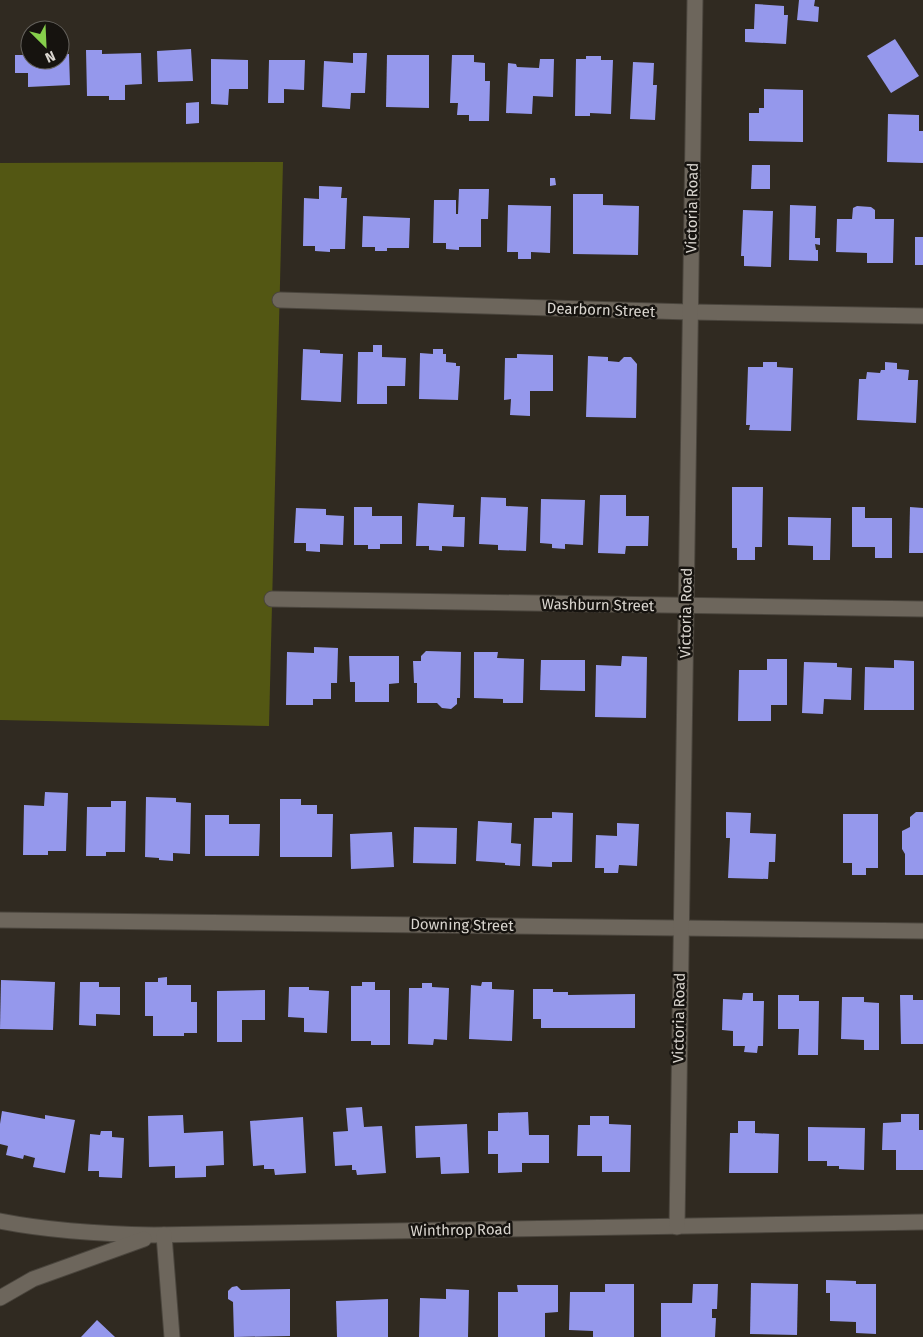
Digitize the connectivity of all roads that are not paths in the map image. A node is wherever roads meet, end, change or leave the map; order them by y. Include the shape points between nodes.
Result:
1 (695, 0) edge
2 (280, 300) dead end
3 (690, 312) junction
4 (923, 316) edge
5 (272, 599) dead end
6 (686, 606) junction
7 (923, 609) edge
8 (0, 920) edge
9 (681, 928) junction
10 (923, 931) edge
11 (0, 1221) edge
12 (923, 1222) edge
13 (677, 1226) junction
14 (159, 1235) junction
15 (0, 1298) edge
16 (172, 1337) edge

1 - 3 street, Victoria Road
2 - 3 street, Dearborn Street
3 - 4 street, Dearborn Street
3 - 6 street, Victoria Road
5 - 6 street, Washburn Street
6 - 7 street, Washburn Street
6 - 9 street, Victoria Road
8 - 9 street, Downing Street
9 - 10 street, Downing Street
9 - 13 street, Victoria Road
11 - 14 street, Winthrop Road via 99,1234
12 - 13 street, Winthrop Road
13 - 14 street, Winthrop Road
14 - 15 street via 33,1279
14 - 16 street

